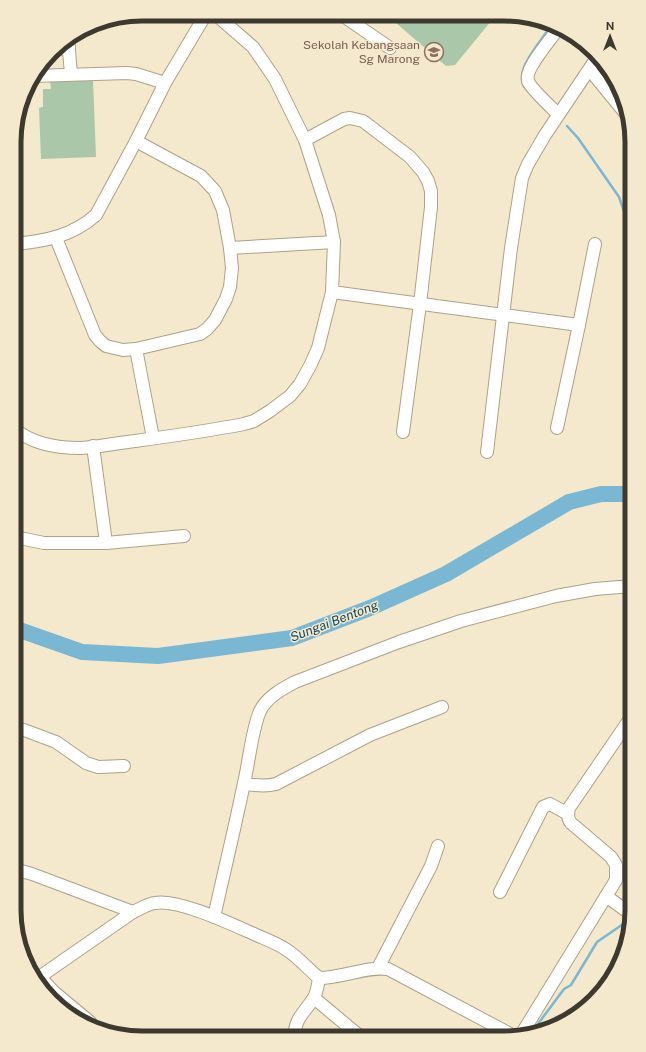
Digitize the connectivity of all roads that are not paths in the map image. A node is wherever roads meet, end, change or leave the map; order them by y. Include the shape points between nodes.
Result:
1 (202, 21) edge
2 (223, 21) edge
3 (351, 21) edge
4 (555, 32) edge
5 (69, 45) edge
6 (390, 48) dead end
7 (595, 62) edge
8 (590, 70) junction
9 (71, 74) junction
10 (41, 76) edge
11 (166, 83) junction
12 (608, 83) edge
13 (617, 98) edge
14 (558, 114) junction
15 (305, 140) junction
16 (136, 141) junction
17 (56, 238) junction
18 (334, 242) junction
19 (21, 243) edge
20 (595, 244) dead end
21 (230, 248) junction
22 (332, 292) junction
23 (420, 304) junction
24 (503, 315) junction
25 (579, 325) junction
26 (136, 349) junction
27 (557, 428) dead end
28 (403, 432) dead end
29 (21, 434) edge
30 (153, 438) junction
31 (93, 446) junction
32 (487, 452) dead end
33 (184, 536) dead end
34 (21, 538) edge
35 (106, 543) junction
36 (625, 587) edge
37 (442, 707) dead end
38 (625, 726) edge
39 (21, 730) edge
40 (124, 766) dead end
41 (244, 784) junction
42 (568, 814) junction
43 (438, 846) dead end
44 (21, 871) edge
45 (500, 892) dead end
46 (606, 896) junction
47 (625, 910) edge
48 (133, 912) junction
49 (214, 917) junction
50 (378, 968) junction
51 (40, 976) edge
52 (319, 978) junction
53 (46, 984) edge
54 (314, 998) junction
55 (82, 1016) edge
56 (524, 1029) edge
57 (295, 1031) edge
58 (354, 1031) edge
59 (505, 1031) edge

1 - 11 street
2 - 15 street via 253,47 275,79
3 - 6 street
4 - 14 street via 531,67 528,77 530,84
5 - 9 street
7 - 8 street
8 - 12 street
8 - 14 street
9 - 10 street
9 - 11 street via 127,73
11 - 16 street
12 - 13 street
14 - 24 street via 522,178
15 - 18 street via 329,215
15 - 23 street via 344,119 356,119 399,148 423,172 428,181 431,199
16 - 17 street via 96,215 82,226
16 - 21 street via 202,176 208,182 223,210
17 - 19 street
17 - 26 street via 100,341 114,349
18 - 21 street
18 - 22 street
20 - 25 street
21 - 26 street via 230,287 212,325 200,334
22 - 23 street
22 - 30 street via 318,348 300,384 290,396 254,421
23 - 24 street
23 - 28 street
24 - 25 street
24 - 32 street
25 - 27 street
26 - 30 street
29 - 31 street via 50,445 81,448
30 - 31 street
31 - 35 street
33 - 35 street
34 - 35 street via 44,543
36 - 41 street via 556,596 461,621 295,682 277,693 261,710 256,722
37 - 41 street via 370,734 276,784
38 - 42 street via 569,808
39 - 40 street via 56,742 86,763 98,767
41 - 49 street
42 - 45 street via 550,804 543,807
42 - 46 street via 568,820 614,861 616,880
43 - 50 street via 431,866
44 - 48 street
46 - 47 street
46 - 56 street
48 - 49 street via 160,903
48 - 51 street
49 - 52 street via 286,949
50 - 52 street via 336,978
50 - 59 street via 396,972
52 - 54 street
53 - 55 street
54 - 57 street via 296,1022
54 - 58 street

